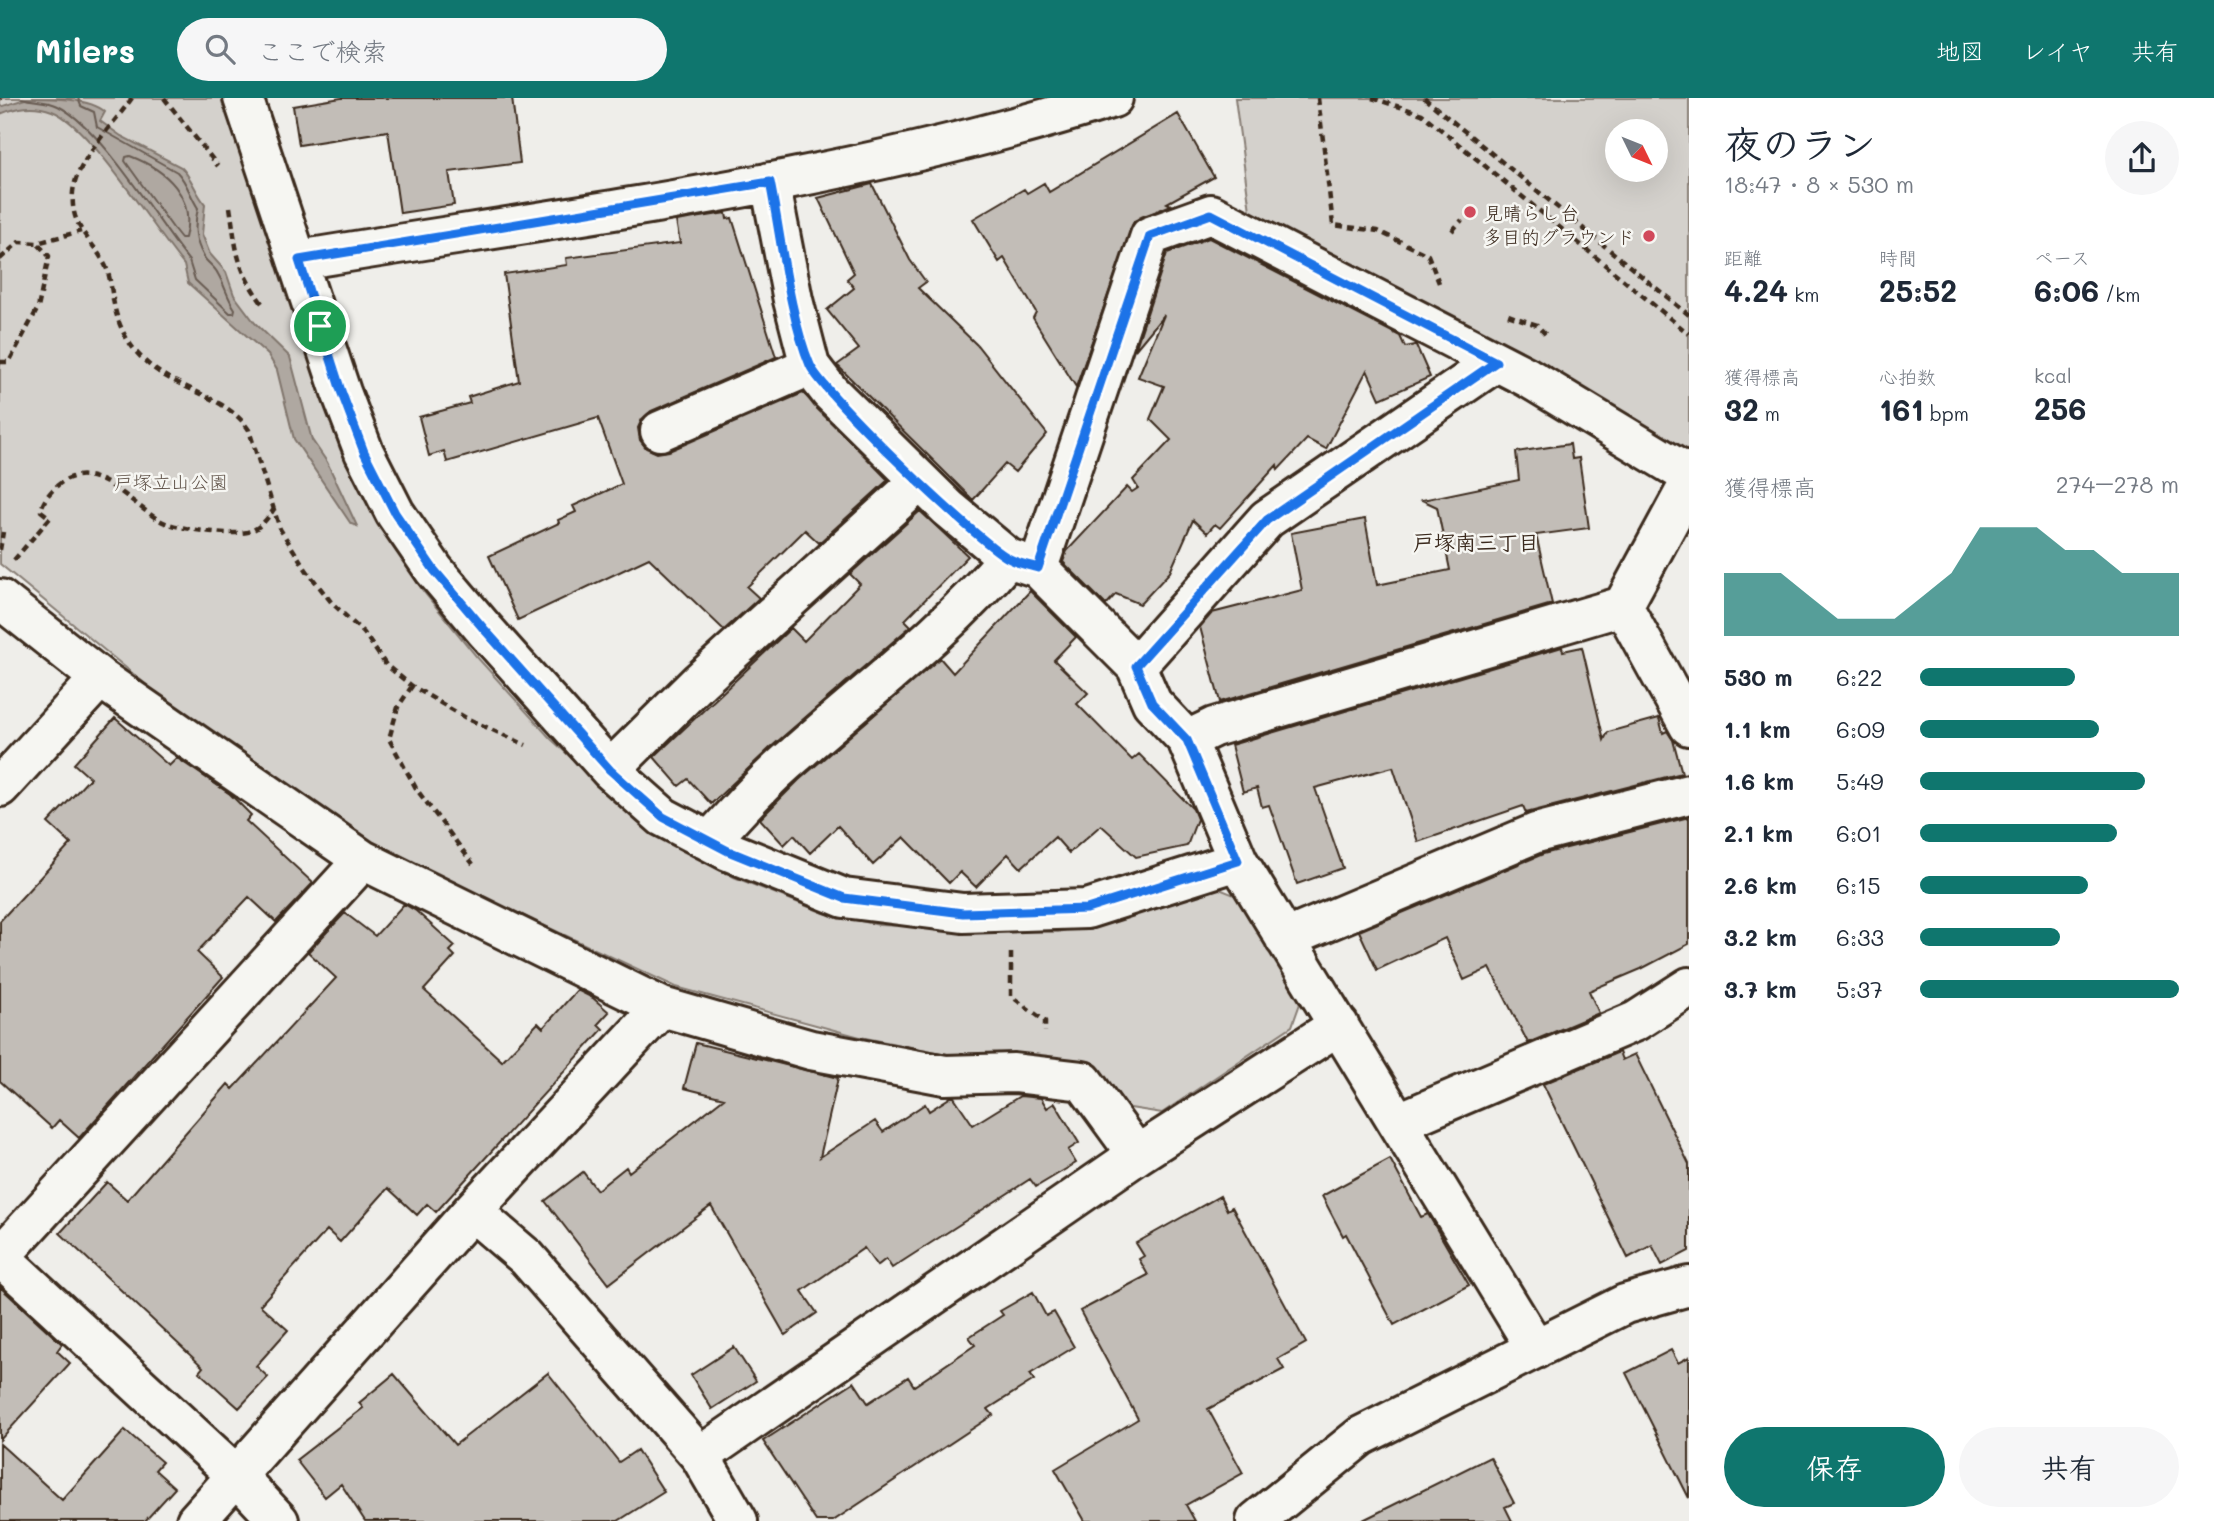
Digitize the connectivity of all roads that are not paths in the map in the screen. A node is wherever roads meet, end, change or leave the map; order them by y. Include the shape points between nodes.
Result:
1 (243, 98) edge
2 (1113, 98) edge
3 (770, 182) junction
4 (299, 260) junction
5 (1496, 362) junction
6 (810, 366) junction
7 (660, 431) dead end
8 (1689, 475) edge
9 (920, 481) junction
10 (1689, 484) edge
11 (1023, 563) junction
12 (5, 582) edge
13 (1623, 606) junction
14 (1136, 666) junction
15 (100, 678) junction
16 (1689, 726) edge
17 (1187, 740) junction
18 (610, 770) junction
19 (0, 787) edge
20 (1689, 794) edge
21 (710, 841) junction
22 (363, 860) junction
23 (1238, 861) junction
24 (1286, 939) junction
25 (1689, 987) edge
26 (662, 1007) junction
27 (1339, 1026) junction
28 (1399, 1122) junction
29 (1137, 1155) junction
30 (472, 1210) junction
31 (0, 1257) edge
32 (1689, 1286) edge
33 (1536, 1349) junction
34 (700, 1456) junction
35 (237, 1476) junction
36 (196, 1521) edge
37 (279, 1521) edge
38 (738, 1521) edge
39 (1256, 1521) edge

1 - 4 street
2 - 3 street via 1014,130
3 - 4 street
3 - 6 street
4 - 18 street via 350,416 395,513 467,610
5 - 8 street
5 - 11 street via 1211,214 1150,236
5 - 14 street via 1267,520
6 - 7 street
6 - 9 street via 830,392
9 - 11 street
9 - 18 street via 700,681
10 - 13 street
11 - 14 street
11 - 21 street via 981,590 793,756
12 - 15 street
13 - 16 street
13 - 17 street via 1214,727
14 - 17 street via 1152,703
15 - 19 street
15 - 22 street
17 - 23 street
18 - 21 street via 663,817
20 - 24 street via 1536,832
21 - 23 street via 844,898 963,913 1087,909
22 - 26 street
22 - 31 street
23 - 24 street
24 - 27 street
25 - 28 street via 1636,1021
26 - 29 street via 811,1050 945,1075 1014,1073 1083,1081
26 - 30 street
27 - 28 street
27 - 29 street
28 - 33 street
29 - 34 street
30 - 34 street via 527,1258
30 - 35 street
31 - 35 street
32 - 33 street via 1625,1304
33 - 39 street via 1361,1436
34 - 38 street
35 - 36 street
35 - 37 street

